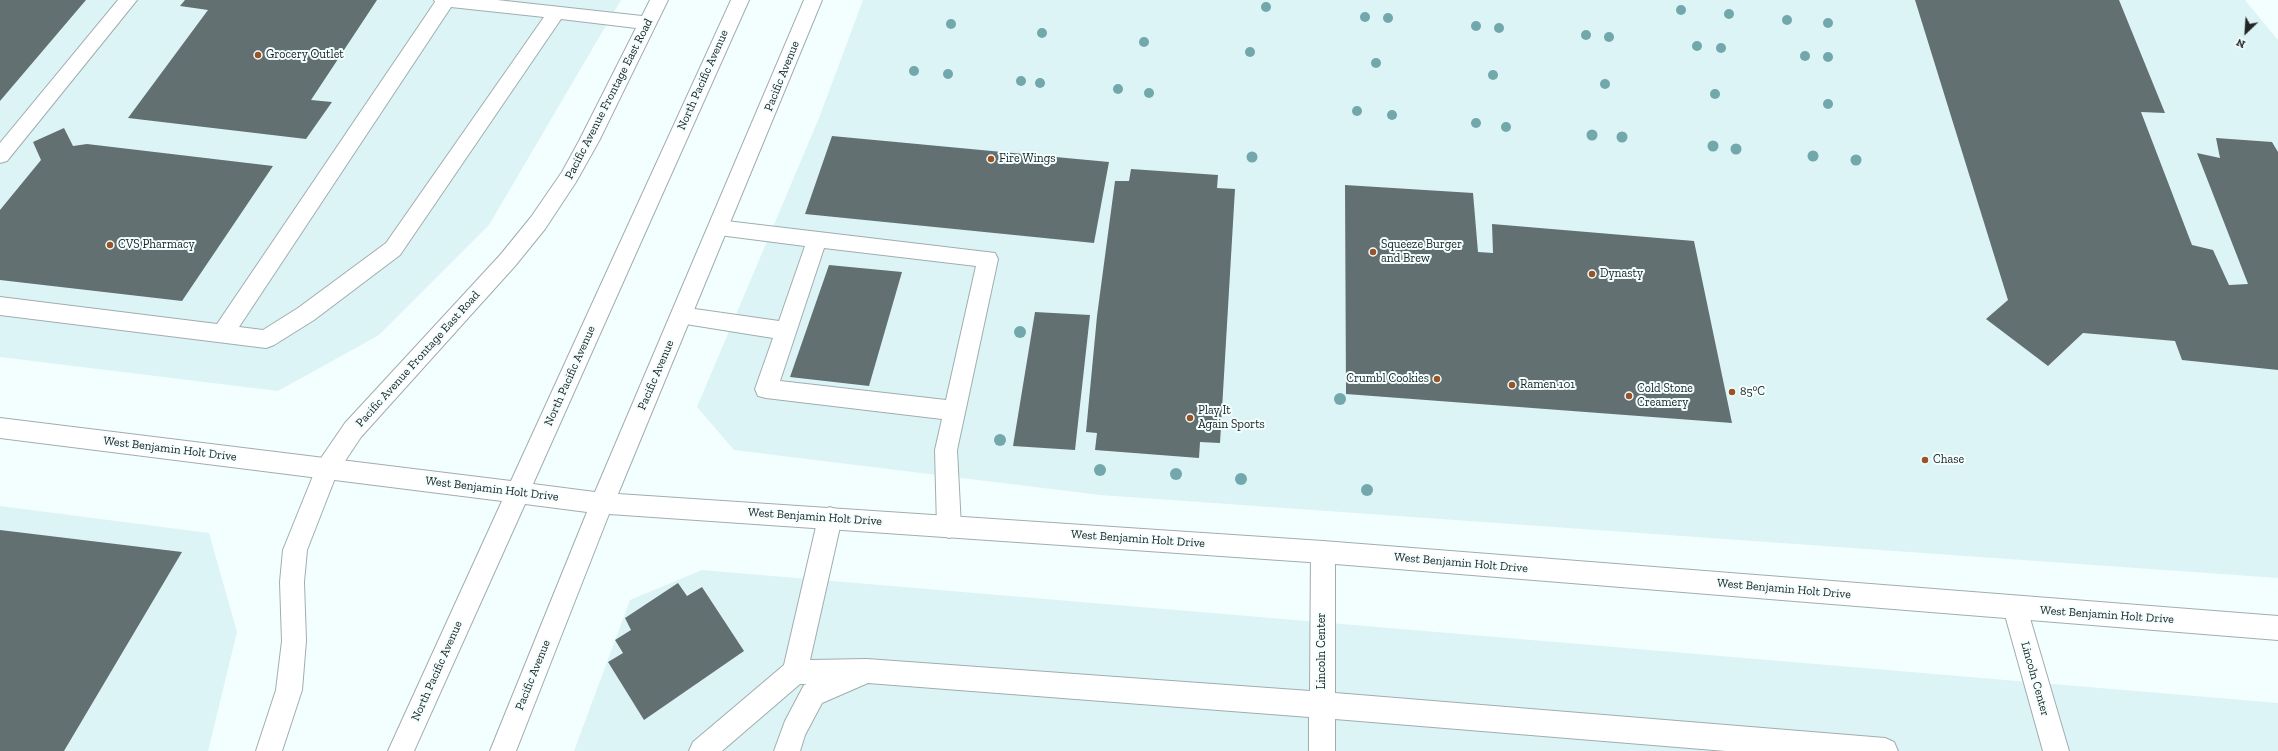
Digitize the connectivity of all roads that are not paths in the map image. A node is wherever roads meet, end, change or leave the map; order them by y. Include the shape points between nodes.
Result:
1 (128, 0) edge
2 (444, 0) edge
3 (660, 0) edge
4 (740, 0) edge
5 (813, 0) edge
6 (556, 13) junction
7 (648, 23) junction
8 (0, 156) edge
9 (718, 228) junction
10 (817, 240) junction
11 (0, 306) edge
12 (681, 316) junction
13 (786, 331) junction
14 (223, 333) junction
15 (954, 411) junction
16 (0, 428) edge
17 (327, 468) junction
18 (518, 493) junction
19 (602, 503) junction
20 (830, 518) junction
21 (949, 527) junction
22 (1324, 552) junction
23 (2014, 608) junction
24 (2278, 628) edge
25 (867, 671) junction
26 (795, 672) junction
27 (1322, 705) junction
28 (269, 751) edge
29 (401, 751) edge
30 (503, 751) edge
31 (703, 751) edge
32 (788, 751) edge
33 (1322, 751) edge
34 (1885, 751) edge
35 (2056, 751) edge

1 - 8 main road
2 - 6 main road
2 - 14 main road
3 - 7 main road, Pacific Avenue Frontage East Road
4 - 18 main road, North Pacific Avenue
5 - 9 main road, Pacific Avenue
6 - 7 main road
6 - 14 main road via 393,249 306,314 266,338
7 - 17 main road, Pacific Avenue Frontage East Road via 569,177 538,223 508,260 353,430
9 - 10 main road
9 - 12 main road, Pacific Avenue
10 - 13 main road
10 - 15 main road via 988,259
11 - 14 main road
12 - 13 main road
12 - 19 main road, Pacific Avenue
13 - 15 main road via 766,389
15 - 21 main road via 946,450
16 - 17 main road, West Benjamin Holt Drive
17 - 18 main road, West Benjamin Holt Drive
17 - 28 main road, Pacific Avenue Frontage East Road via 295,550 292,582 294,641 289,690
18 - 19 main road, West Benjamin Holt Drive
18 - 29 main road, North Pacific Avenue
19 - 20 main road, West Benjamin Holt Drive
19 - 30 main road, Pacific Avenue
20 - 21 main road, West Benjamin Holt Drive
20 - 26 main road
21 - 22 main road, West Benjamin Holt Drive
22 - 23 main road, West Benjamin Holt Drive
22 - 27 main road, Lincoln Center
23 - 24 main road, West Benjamin Holt Drive
23 - 35 main road, Lincoln Center
25 - 26 main road
25 - 27 main road
25 - 32 main road via 813,694 794,730
26 - 31 main road
27 - 33 main road, Lincoln Center
27 - 34 main road

